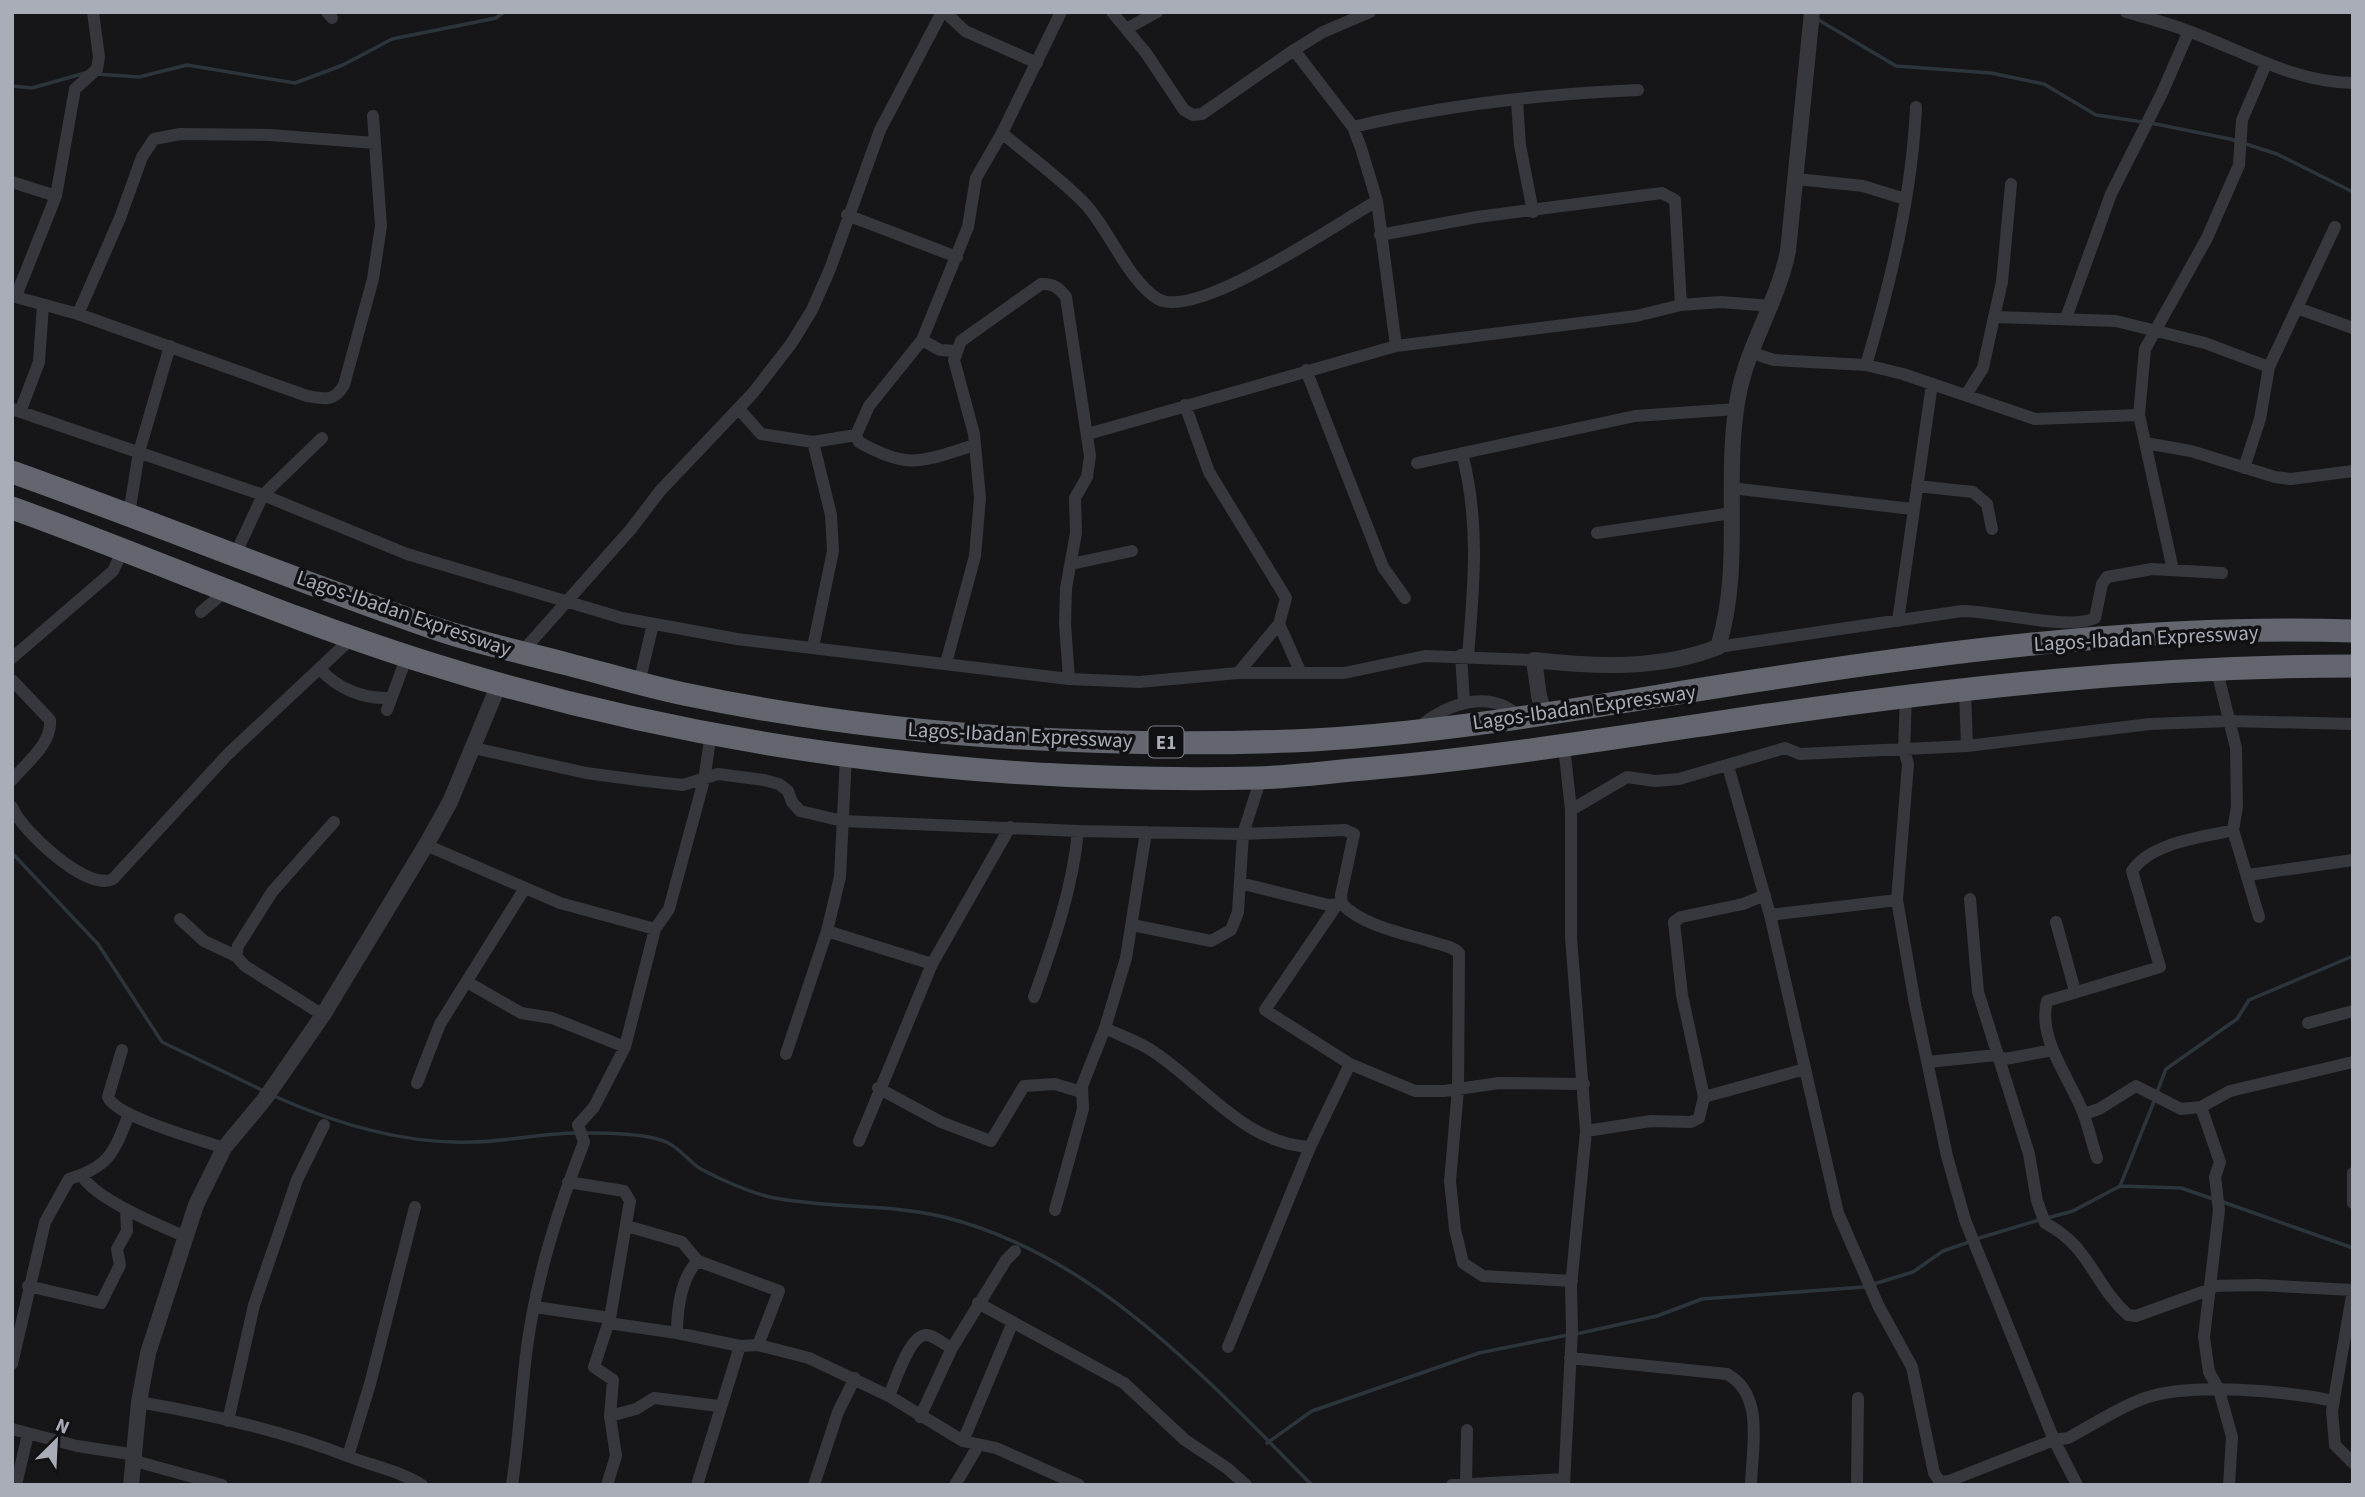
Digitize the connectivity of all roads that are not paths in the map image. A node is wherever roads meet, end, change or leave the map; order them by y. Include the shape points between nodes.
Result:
1 (93, 12) edge
2 (944, 12) edge
3 (1061, 12) edge
4 (1112, 12) edge
5 (1157, 12) edge
6 (1370, 12) edge
7 (1812, 12) edge
8 (2126, 12) edge
9 (1128, 29) junction
10 (2189, 31) junction
11 (1294, 50) junction
12 (1037, 63) junction
13 (2266, 64) junction
14 (2353, 83) edge
15 (1638, 90) dead end
16 (1517, 101) junction
17 (1916, 107) dead end
18 (373, 116) dead end
19 (1353, 127) junction
20 (1002, 134) junction
21 (375, 143) junction
22 (1797, 180) junction
23 (12, 182) edge
24 (2011, 184) dead end
25 (56, 196) junction
26 (1905, 199) junction
27 (1377, 201) junction
28 (1533, 212) junction
29 (847, 215) junction
30 (2335, 227) dead end
31 (1380, 235) junction
32 (957, 257) junction
33 (14, 296) edge
34 (43, 305) junction
35 (1681, 305) junction
36 (1772, 306) junction
37 (2297, 308) junction
38 (78, 314) junction
39 (1994, 317) junction
40 (2066, 318) junction
41 (2353, 328) edge
42 (2156, 331) junction
43 (922, 340) junction
44 (170, 346) junction
45 (1396, 346) junction
46 (957, 351) junction
47 (1752, 353) junction
48 (1866, 365) junction
49 (2269, 367) junction
50 (1306, 370) junction
51 (1932, 384) junction
52 (1966, 395) junction
53 (1185, 405) junction
54 (739, 409) junction
55 (1737, 409) junction
56 (16, 411) edge
57 (2139, 415) junction
58 (1088, 434) junction
59 (856, 435) junction
60 (321, 438) dead end
61 (813, 442) junction
62 (2145, 443) junction
63 (975, 445) junction
64 (139, 452) junction
65 (1462, 453) junction
66 (1418, 463) dead end
67 (2244, 468) junction
68 (2353, 471) edge
69 (12, 472) edge
70 (1916, 486) junction
71 (1731, 488) junction
72 (263, 495) junction
73 (12, 508) edge
74 (1912, 509) junction
75 (1732, 513) junction
76 (129, 514) junction
77 (1992, 528) dead end
78 (1597, 533) dead end
79 (124, 548) junction
80 (1132, 551) dead end
81 (235, 555) junction
82 (1071, 564) junction
83 (2173, 570) junction
84 (2222, 573) dead end
85 (227, 590) junction
86 (1405, 598) dead end
87 (564, 602) junction
88 (201, 612) dead end
89 (1898, 621) junction
90 (653, 624) junction
91 (1279, 624) junction
92 (2353, 631) edge
93 (353, 637) junction
94 (813, 647) junction
95 (1717, 647) junction
96 (522, 653) junction
97 (1464, 655) junction
98 (407, 656) junction
99 (12, 658) edge
100 (1534, 660) junction
101 (946, 663) junction
102 (2353, 666) edge
103 (2216, 667) junction
104 (320, 668) junction
105 (1300, 671) junction
106 (1238, 673) junction
107 (1069, 679) junction
108 (12, 680) edge
109 (639, 683) junction
110 (499, 684) junction
111 (1965, 691) junction
112 (1906, 695) junction
113 (1464, 702) junction
114 (1545, 715) junction
115 (1520, 718) junction
116 (2230, 721) junction
117 (2353, 724) edge
118 (1413, 732) junction
119 (711, 734) junction
120 (1564, 746) junction
121 (1967, 746) junction
122 (474, 748) junction
123 (1904, 750) junction
124 (846, 756) junction
125 (1728, 766) junction
126 (1261, 778) junction
127 (12, 780) edge
128 (704, 780) junction
129 (1571, 810) junction
130 (14, 816) edge
131 (843, 821) junction
132 (334, 822) dead end
133 (1010, 827) junction
134 (2233, 830) junction
135 (1078, 831) junction
136 (1146, 832) junction
137 (1243, 834) junction
138 (426, 845) junction
139 (2353, 860) edge
140 (2248, 875) junction
141 (1240, 883) junction
142 (525, 888) junction
143 (1765, 895) junction
144 (1970, 899) dead end
145 (1897, 900) junction
146 (1339, 905) junction
147 (1770, 915) junction
148 (2259, 917) dead end
149 (180, 919) dead end
150 (2056, 922) dead end
151 (1132, 925) junction
152 (655, 929) junction
153 (827, 931) junction
154 (236, 956) junction
155 (932, 964) junction
156 (467, 982) junction
157 (2075, 991) junction
158 (1034, 997) dead end
159 (2353, 1011) edge
160 (323, 1015) junction
161 (2308, 1023) dead end
162 (1105, 1028) junction
163 (625, 1047) junction
164 (122, 1050) dead end
165 (2053, 1050) junction
166 (786, 1054) dead end
167 (1996, 1055) junction
168 (1928, 1062) junction
169 (2353, 1062) edge
170 (1350, 1064) junction
171 (1805, 1069) junction
172 (417, 1083) dead end
173 (1584, 1084) junction
174 (878, 1088) junction
175 (1458, 1089) junction
176 (1081, 1092) junction
177 (1704, 1097) junction
178 (2201, 1107) junction
179 (129, 1114) junction
180 (2084, 1114) junction
181 (324, 1125) dead end
182 (1586, 1131) junction
183 (859, 1140) dead end
184 (1310, 1147) junction
185 (224, 1149) junction
186 (2097, 1158) dead end
187 (2353, 1173) edge
188 (83, 1177) junction
189 (568, 1182) junction
190 (2353, 1203) edge
191 (415, 1207) dead end
192 (1055, 1209) dead end
193 (126, 1211) junction
194 (627, 1226) junction
195 (184, 1236) junction
196 (1015, 1251) dead end
197 (698, 1261) junction
198 (1572, 1281) junction
199 (28, 1286) junction
200 (2212, 1288) junction
201 (978, 1303) junction
202 (535, 1307) junction
203 (609, 1321) junction
204 (1013, 1322) junction
205 (677, 1333) junction
206 (2349, 1340) edge
207 (758, 1345) junction
208 (740, 1346) junction
209 (1228, 1347) dead end
210 (952, 1348) junction
211 (1570, 1358) junction
212 (12, 1364) edge
213 (855, 1378) junction
214 (2220, 1390) junction
215 (889, 1396) junction
216 (1858, 1398) dead end
217 (2334, 1401) junction
218 (139, 1402) junction
219 (719, 1406) junction
220 (610, 1416) junction
221 (920, 1417) junction
222 (228, 1421) junction
223 (12, 1429) edge
224 (1467, 1430) dead end
225 (28, 1434) junction
226 (2054, 1440) junction
227 (962, 1441) junction
228 (978, 1446) junction
229 (348, 1456) junction
230 (135, 1458) junction
231 (2353, 1463) edge
232 (1564, 1482) edge
233 (1247, 1484) edge
234 (1466, 1484) edge
235 (16, 1485) edge
236 (131, 1485) edge
237 (222, 1485) edge
238 (422, 1485) edge
239 (512, 1485) edge
240 (607, 1485) edge
241 (697, 1485) edge
242 (814, 1485) edge
243 (955, 1485) edge
244 (1079, 1485) edge
245 (1452, 1485) edge
246 (1751, 1485) edge
247 (1857, 1485) edge
248 (2077, 1485) edge
249 (2229, 1485) edge

1 - 25 street via 97,69 75,89
2 - 12 street via 965,31
2 - 29 street via 880,130
3 - 12 street
4 - 9 street
5 - 9 street
6 - 11 street
7 - 22 street
8 - 10 street
9 - 11 street via 1184,110 1193,115 1202,114
10 - 13 street
10 - 40 street via 2110,194
11 - 19 street
12 - 20 street
13 - 14 street via 2325,83
13 - 42 street via 2244,114 2239,165 2207,238
15 - 16 street
16 - 19 street
16 - 28 street
17 - 26 street
18 - 21 street
19 - 27 street
20 - 27 street via 1087,207 1134,277 1157,298 1171,303 1206,296 1252,274
20 - 32 street via 976,178 968,227
21 - 38 street via 270,135 180,134 154,139 142,157
21 - 44 street via 379,239 367,305 338,397 307,396
22 - 26 street via 1863,186
22 - 36 street via 1788,251
23 - 25 street
24 - 39 street
25 - 33 street
26 - 48 street via 1895,259
27 - 31 street
28 - 31 street
28 - 35 street via 1656,193 1671,197 1675,200
29 - 32 street
29 - 54 street via 812,310
30 - 37 street
31 - 45 street
32 - 43 street
33 - 34 street
34 - 38 street
34 - 56 street via 39,362
35 - 36 street
35 - 45 street via 1636,316
36 - 47 street
37 - 41 street
37 - 49 street
38 - 44 street
39 - 40 street
39 - 52 street via 1983,368
40 - 42 street via 2116,321
42 - 49 street
42 - 57 street via 2145,349
43 - 46 street via 940,350
43 - 59 street via 869,406
44 - 64 street
45 - 50 street
46 - 58 street via 961,341 1041,284 1057,287 1066,297 1073,326
46 - 63 street via 954,360
47 - 48 street via 1774,360
47 - 55 street
48 - 51 street
49 - 67 street via 2260,419
50 - 53 street
50 - 86 street via 1383,567
51 - 52 street
51 - 70 street
52 - 57 street via 2035,419
53 - 58 street
53 - 91 street via 1209,472 1286,598
54 - 61 street via 761,434
54 - 87 street via 678,471
55 - 65 street via 1635,416
55 - 71 street
56 - 64 street
57 - 62 street
58 - 82 street via 1087,477 1075,498
59 - 61 street
59 - 63 street via 859,442 916,463
60 - 72 street
61 - 94 street via 831,515 833,551
62 - 67 street
62 - 83 street
63 - 101 street via 981,498 975,556
64 - 72 street
64 - 76 street
65 - 66 street
65 - 97 street via 1476,529
67 - 68 street via 2291,479
69 - 76 highway, Lagos-Ibadan Expressway / E1
70 - 74 street
70 - 77 street via 1972,492 1987,504
71 - 74 street
71 - 75 street
72 - 81 street
72 - 87 street via 407,554
73 - 79 highway, Lagos-Ibadan Expressway / E1
74 - 89 street
75 - 78 street
75 - 95 street via 1728,613
76 - 81 highway, Lagos-Ibadan Expressway / E1
79 - 85 highway, Lagos-Ibadan Expressway / E1
79 - 99 street via 113,571
80 - 82 street
81 - 96 highway, Lagos-Ibadan Expressway / E1 via 444,631
82 - 107 street via 1065,624
83 - 84 street
83 - 89 street via 2107,577 2095,618 2075,625 1992,611
85 - 88 street
85 - 93 highway, Lagos-Ibadan Expressway / E1
87 - 90 street
87 - 96 street
89 - 95 street
90 - 94 street
90 - 109 street
91 - 105 street
91 - 106 street
92 - 114 highway, Lagos-Ibadan Expressway / E1 via 2216,631 2005,646
93 - 98 highway, Lagos-Ibadan Expressway / E1
93 - 104 street
94 - 101 street
95 - 100 street via 1689,658 1635,665
96 - 109 highway, Lagos-Ibadan Expressway / E1
97 - 100 street
97 - 105 street via 1425,656 1345,673
97 - 113 street
98 - 104 street via 389,704 331,681
98 - 110 highway, Lagos-Ibadan Expressway / E1
100 - 114 street
101 - 107 street
102 - 103 highway, Lagos-Ibadan Expressway / E1
103 - 111 highway, Lagos-Ibadan Expressway / E1 via 2013,682
103 - 116 street
104 - 130 street via 228,754 106,883 94,882 72,869
105 - 106 street
106 - 107 street via 1139,682
108 - 127 street via 50,720 51,731
109 - 118 highway, Lagos-Ibadan Expressway / E1 via 867,725 1084,742 1293,741
110 - 119 highway, Lagos-Ibadan Expressway / E1
110 - 122 street
111 - 112 highway, Lagos-Ibadan Expressway / E1
111 - 121 street
112 - 120 highway, Lagos-Ibadan Expressway / E1
112 - 123 street
113 - 115 street via 1495,702 1511,708
113 - 118 street
114 - 115 highway, Lagos-Ibadan Expressway / E1
115 - 118 highway, Lagos-Ibadan Expressway / E1
116 - 117 street
116 - 121 street via 2150,724
116 - 134 street via 2236,748
119 - 124 highway, Lagos-Ibadan Expressway / E1
119 - 128 street
120 - 126 highway, Lagos-Ibadan Expressway / E1 via 1461,761
120 - 129 street
121 - 123 street
122 - 128 street via 646,782 683,785
122 - 138 street
123 - 125 street via 1800,754 1785,748
123 - 145 street via 1908,764
124 - 126 highway, Lagos-Ibadan Expressway / E1 via 1007,773
124 - 131 street
125 - 129 street via 1679,779 1627,777
125 - 143 street
126 - 137 street
128 - 131 street via 718,774 741,775 779,784 800,811
128 - 152 street via 669,909
129 - 173 street via 1571,937
131 - 133 street
131 - 153 street via 840,877
132 - 154 street via 272,892
133 - 135 street
133 - 155 street
134 - 140 street
134 - 157 street via 2153,852 2139,861 2132,871 2160,967
135 - 136 street
135 - 158 street via 1056,938
136 - 137 street
136 - 151 street
137 - 141 street
137 - 146 street via 1345,830 1354,834
138 - 142 street
138 - 160 street
139 - 140 street
140 - 148 street
141 - 146 street
141 - 151 street via 1231,930 1211,941
142 - 152 street via 560,903
142 - 156 street
143 - 147 street
143 - 177 street via 1674,922 1682,995
144 - 167 street via 1978,992
145 - 147 street
145 - 168 street
146 - 170 street via 1265,1010
146 - 175 street via 1459,953
147 - 171 street
149 - 154 street via 215,949
150 - 157 street
151 - 162 street
152 - 163 street
153 - 155 street
153 - 166 street
154 - 160 street
155 - 174 street
156 - 163 street via 521,1013 552,1018
156 - 172 street via 440,1024
157 - 165 street via 2047,1000 2043,1015
159 - 161 street
160 - 185 street
162 - 176 street
162 - 184 street via 1153,1051 1209,1099 1261,1134 1290,1146
163 - 189 street via 594,1107 578,1125 584,1142
164 - 179 street via 108,1097 111,1104
165 - 167 street via 2005,1059
165 - 180 street
167 - 168 street
167 - 200 street via 2029,1154 2045,1223 2082,1251 2120,1308 2136,1316
168 - 226 street via 1965,1220
169 - 178 street via 2230,1091
170 - 175 street via 1415,1091
170 - 184 street
171 - 177 street
171 - 226 street via 1838,1213 1879,1307 1912,1367 1934,1473 1940,1482
173 - 175 street via 1499,1083
173 - 182 street
174 - 176 street via 941,1122 991,1141 1024,1086 1055,1084
174 - 183 street
175 - 198 street via 1450,1181 1463,1263 1483,1276
176 - 192 street via 1083,1110
177 - 182 street via 1703,1112 1691,1122 1651,1121
178 - 180 street via 2180,1109 2136,1086 2099,1110
178 - 200 street via 2220,1162 2215,1177 2219,1210
179 - 185 street
179 - 188 street via 102,1167
180 - 186 street
181 - 222 street via 298,1180 254,1305
182 - 198 street
184 - 209 street
185 - 195 street
187 - 190 street
188 - 193 street
188 - 199 street via 69,1179 45,1222
189 - 194 street via 628,1194
189 - 202 street via 543,1262
191 - 229 street
193 - 195 street
193 - 199 street via 127,1231 117,1249 120,1265 102,1303
194 - 197 street via 682,1242
194 - 203 street
195 - 218 street via 148,1353
196 - 201 street
197 - 205 street via 688,1275 677,1313
197 - 207 street via 779,1291
198 - 211 street
199 - 212 street
200 - 206 street via 2258,1284 2353,1290
200 - 214 street via 2204,1337 2209,1372
201 - 204 street
201 - 210 street
202 - 203 street
202 - 239 street
203 - 205 street
203 - 220 street via 594,1367 613,1380
204 - 227 street
204 - 233 street via 1124,1383 1185,1440
205 - 208 street
206 - 217 street
207 - 208 street
207 - 213 street via 809,1358
208 - 219 street
210 - 215 street via 920,1335 912,1342
210 - 221 street
211 - 232 street
211 - 246 street via 1713,1372 1741,1381 1754,1407
213 - 215 street
213 - 242 street via 838,1412
214 - 217 street via 2258,1390
214 - 226 street via 2147,1397 2068,1438
214 - 249 street via 2232,1437
215 - 221 street
216 - 247 street
217 - 231 street via 2335,1445
218 - 222 street
218 - 230 street
219 - 220 street via 654,1398
219 - 241 street
220 - 240 street via 615,1456
221 - 227 street
222 - 229 street
223 - 225 street
224 - 234 street
225 - 230 street
225 - 235 street
226 - 248 street
227 - 228 street
228 - 243 street
228 - 244 street via 996,1448
229 - 238 street via 395,1469
230 - 236 street
230 - 237 street
232 - 234 street
234 - 245 street

